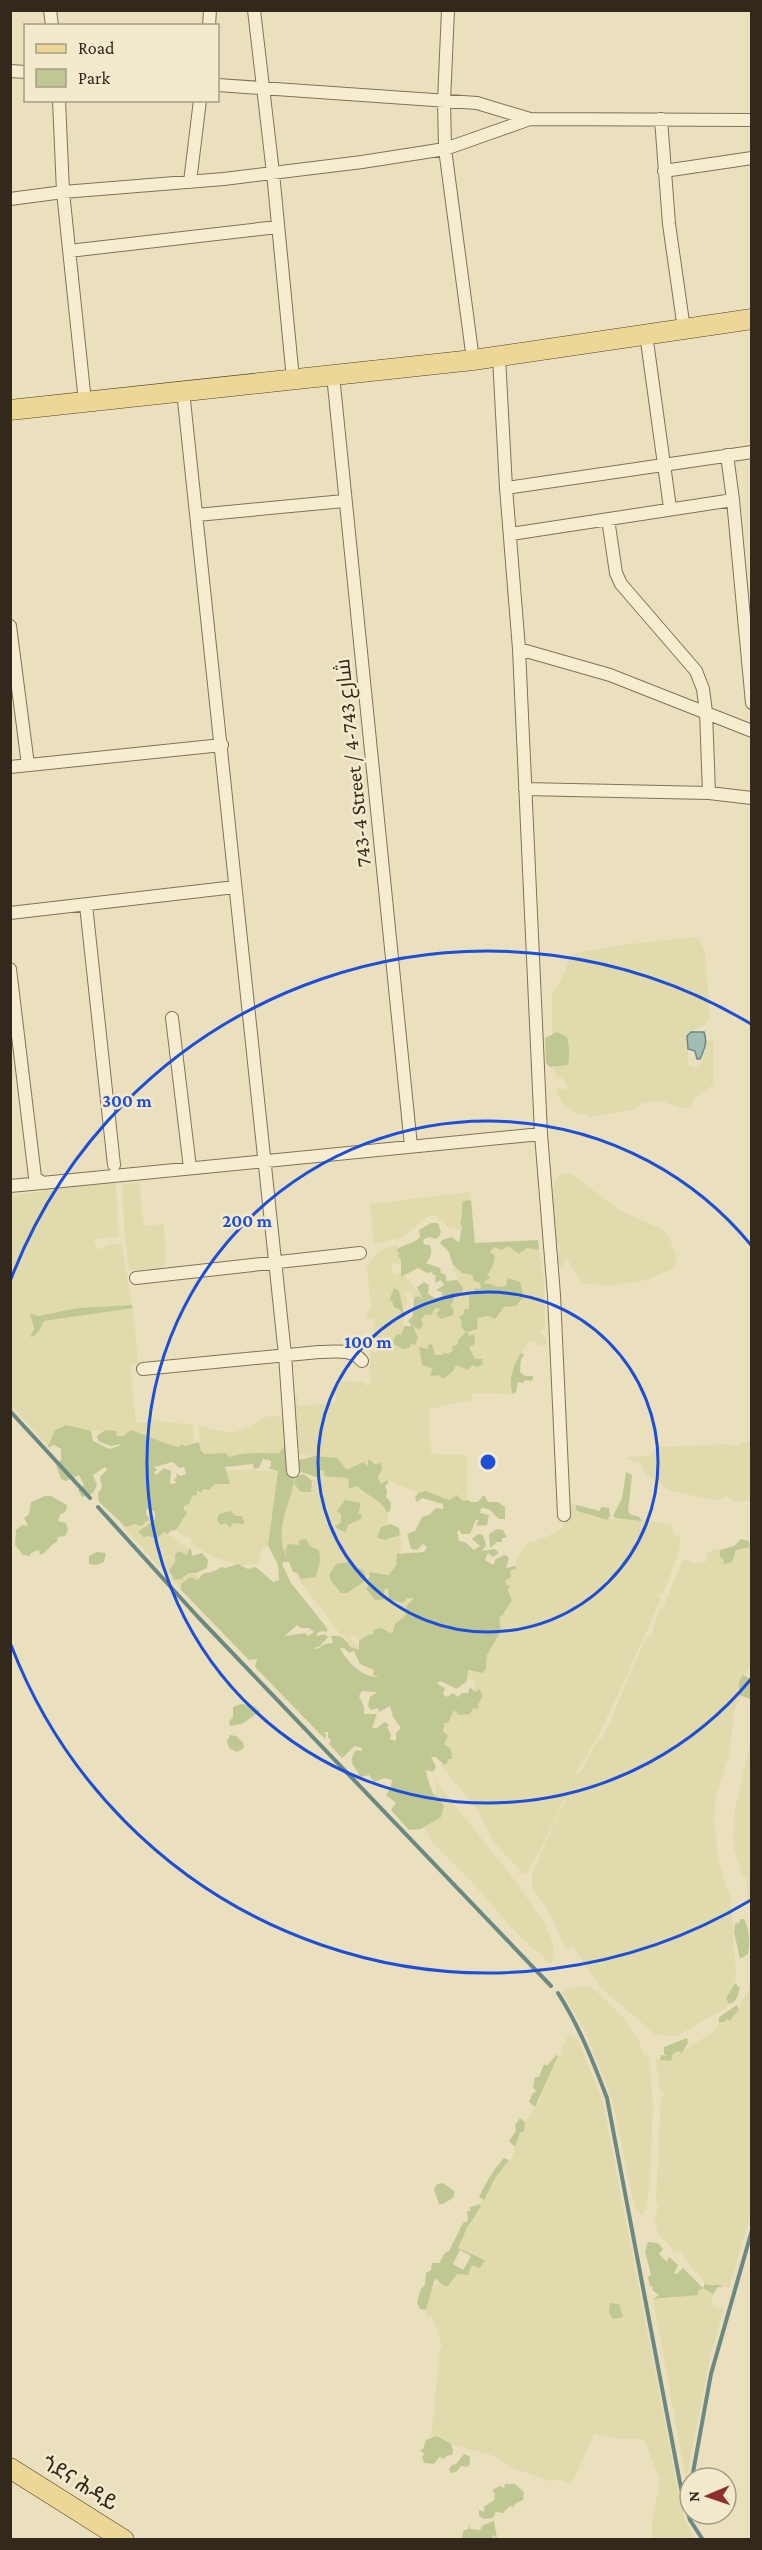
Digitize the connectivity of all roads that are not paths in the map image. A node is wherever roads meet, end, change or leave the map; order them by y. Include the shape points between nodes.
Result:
1 (254, 10) edge
2 (448, 10) edge
3 (219, 85) edge
4 (263, 87) junction
5 (444, 101) junction
6 (58, 102) edge
7 (200, 102) edge
8 (530, 119) junction
9 (661, 119) junction
10 (752, 120) edge
11 (445, 149) junction
12 (752, 158) edge
13 (664, 171) junction
14 (273, 172) junction
15 (190, 182) junction
16 (63, 192) junction
17 (10, 199) edge
18 (277, 227) junction
19 (69, 251) junction
20 (752, 319) edge
21 (684, 329) junction
22 (646, 334) junction
23 (499, 357) junction
24 (473, 360) junction
25 (333, 375) junction
26 (293, 379) junction
27 (183, 391) junction
28 (85, 402) junction
29 (10, 410) edge
30 (752, 452) edge
31 (727, 455) junction
32 (664, 465) junction
33 (506, 488) junction
34 (733, 500) junction
35 (344, 501) junction
36 (670, 508) junction
37 (197, 515) junction
38 (608, 519) junction
39 (511, 534) junction
40 (10, 626) edge
41 (519, 649) junction
42 (752, 703) edge
43 (706, 712) junction
44 (752, 731) edge
45 (222, 745) junction
46 (28, 765) junction
47 (10, 767) edge
48 (525, 789) junction
49 (709, 793) junction
50 (752, 798) edge
51 (235, 887) junction
52 (86, 905) junction
53 (10, 913) edge
54 (10, 969) edge
55 (13, 1014) edge
56 (172, 1018) dead end
57 (541, 1134) junction
58 (411, 1146) junction
59 (264, 1160) junction
60 (114, 1165) dead end
61 (190, 1168) junction
62 (42, 1182) junction
63 (10, 1186) edge
64 (360, 1253) dead end
65 (275, 1261) junction
66 (136, 1278) dead end
67 (285, 1355) junction
68 (362, 1361) dead end
69 (143, 1369) dead end
70 (293, 1471) dead end
71 (564, 1515) dead end
72 (10, 2468) edge
73 (124, 2540) edge

1 - 4 street
2 - 5 street
3 - 4 street
4 - 5 street
4 - 14 street
5 - 8 street via 477,103
5 - 11 street
6 - 16 street
7 - 15 street
8 - 9 street
8 - 11 street
9 - 10 street
9 - 13 street
11 - 14 street
11 - 24 street
12 - 13 street
13 - 21 street
14 - 15 street
14 - 18 street
15 - 16 street
16 - 17 street
16 - 19 street
18 - 19 street
18 - 26 street
19 - 28 street
20 - 21 main road
21 - 22 main road
22 - 23 main road
22 - 32 street
23 - 24 main road
23 - 33 street
24 - 25 main road
25 - 26 main road
25 - 35 street, 743-4 Street / شارع 743-4
26 - 27 main road
27 - 28 main road
27 - 37 street
28 - 29 main road
30 - 31 street
31 - 32 street
31 - 34 street
32 - 33 street
32 - 36 street
33 - 39 street
34 - 36 street
34 - 42 street
35 - 37 street
35 - 58 street, 743-4 Street / شارع 743-4
36 - 38 street
37 - 45 street
38 - 39 street
38 - 43 street via 621,584 696,671
39 - 41 street
40 - 46 street
41 - 43 street via 610,675
41 - 48 street
43 - 44 street
43 - 49 street
45 - 46 street
45 - 51 street
46 - 47 street
48 - 49 street
48 - 57 street
49 - 50 street
51 - 52 street
51 - 59 street
52 - 53 street
52 - 60 street
54 - 55 street
55 - 62 street via 35,1177
56 - 61 street
57 - 58 street
57 - 71 street via 555,1306
58 - 59 street
59 - 61 street
59 - 65 street
61 - 62 street
62 - 63 street
64 - 65 street
65 - 66 street
65 - 67 street
67 - 68 street via 348,1351
67 - 69 street
67 - 70 street
72 - 73 main road, ጎደና ሕዳይ

